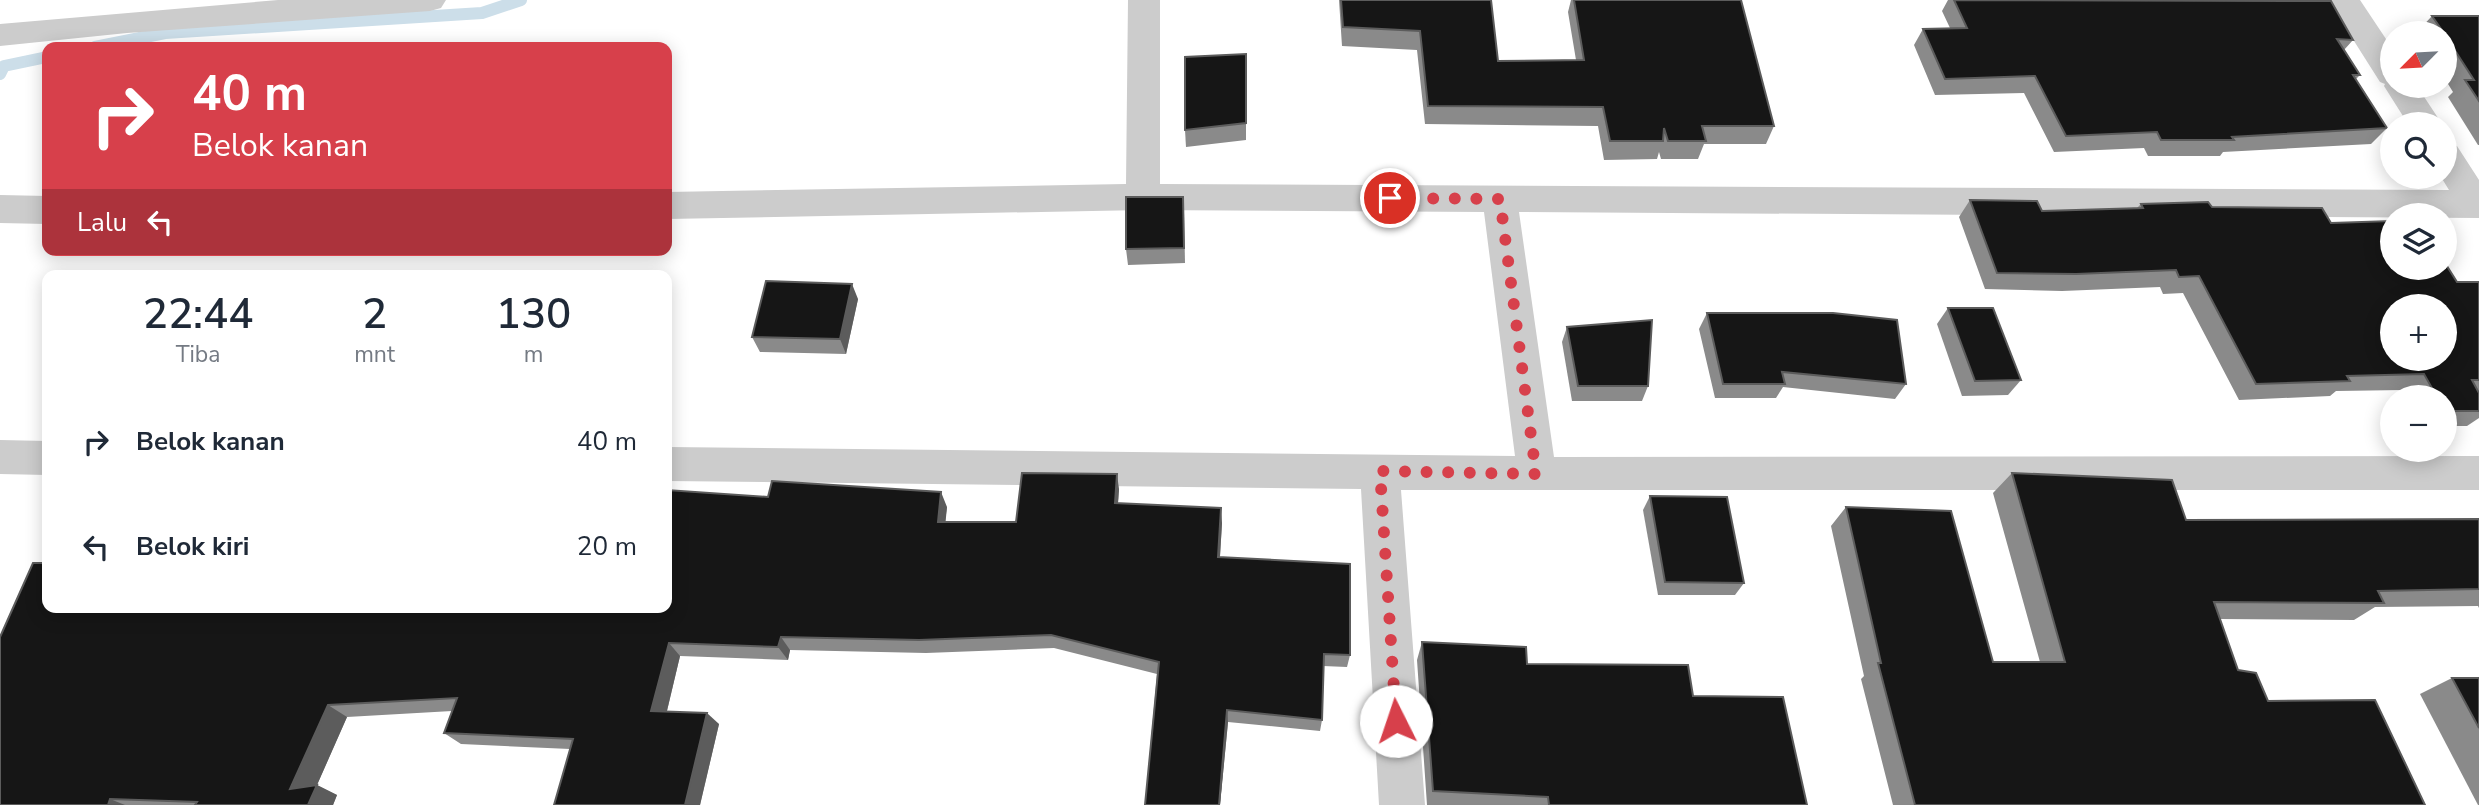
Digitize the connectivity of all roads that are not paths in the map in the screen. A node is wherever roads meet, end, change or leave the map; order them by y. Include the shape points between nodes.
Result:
1 (1144, 0) edge
2 (2344, 0) edge
3 (410, 1) edge
4 (132, 11) edge
5 (0, 35) edge
6 (2380, 56) edge
7 (2457, 173) edge
8 (1143, 197) junction
9 (1500, 199) junction
10 (2478, 204) edge
11 (672, 206) edge
12 (0, 209) edge
13 (42, 210) edge
14 (0, 457) edge
15 (42, 457) edge
16 (672, 464) edge
17 (1380, 471) junction
18 (2479, 473) edge
19 (1536, 474) junction
20 (1402, 805) edge

1 - 8 street
2 - 6 street
3 - 4 street
4 - 5 street
7 - 10 street
8 - 9 street
8 - 11 street
9 - 10 street
9 - 19 street
12 - 13 street
14 - 15 street
16 - 17 street
17 - 19 street
17 - 20 street
18 - 19 street

